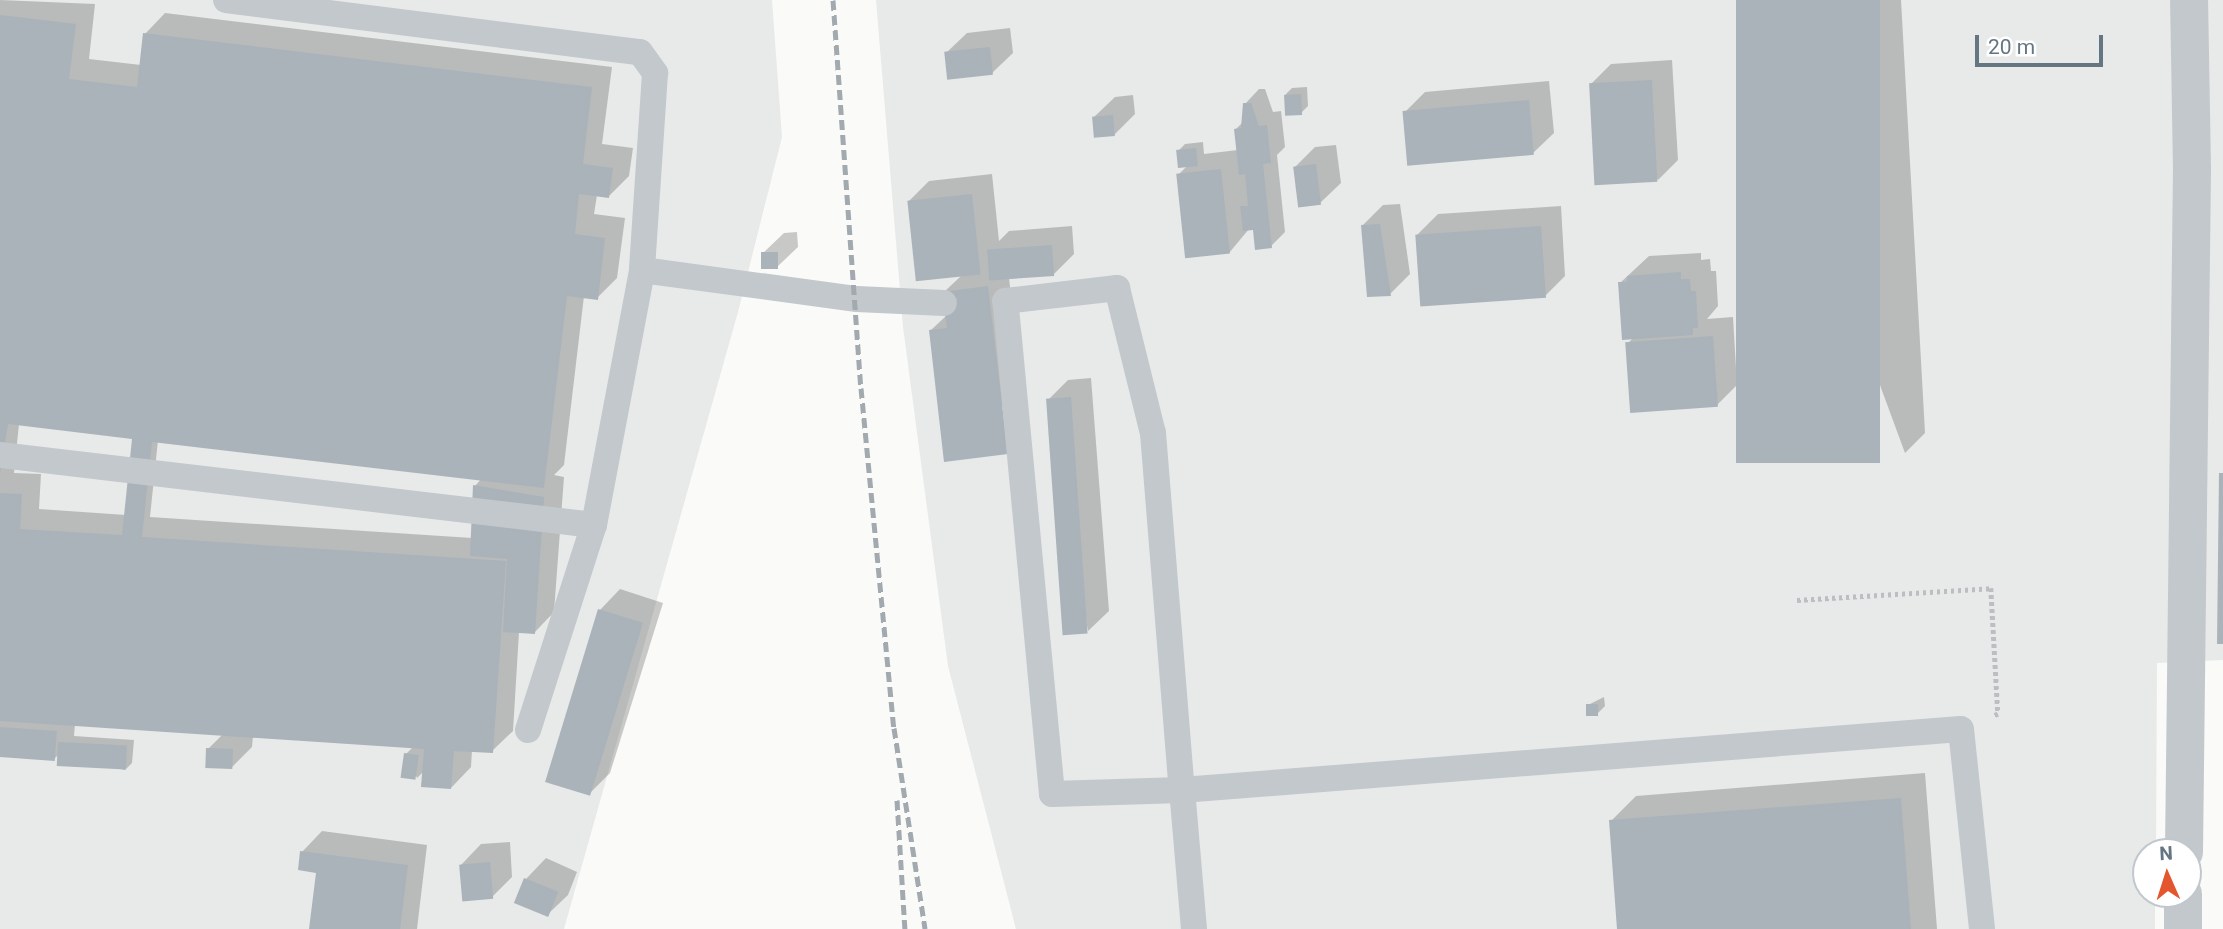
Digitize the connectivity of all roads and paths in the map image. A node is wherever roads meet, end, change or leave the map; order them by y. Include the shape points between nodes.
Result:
1 (226, 0) edge
2 (2189, 0) edge
3 (642, 270) junction
4 (944, 303) dead end
5 (0, 456) edge
6 (594, 525) junction
7 (1797, 600) dead end
8 (1961, 729) junction
9 (528, 730) dead end
10 (1182, 790) junction
11 (2184, 838) edge
12 (2183, 908) edge
13 (1194, 929) edge
14 (1982, 929) edge
15 (2183, 929) edge

1 - 3 lane via 640,52 655,73
2 - 11 street via 2192,169
3 - 4 lane via 857,299
3 - 6 lane
5 - 6 lane
6 - 9 lane
7 - 8 path via 1992,588 1998,714
8 - 10 lane
8 - 14 lane
10 - 10 lane via 1153,433 1116,288 997,301 1052,794
10 - 13 lane
12 - 15 street

